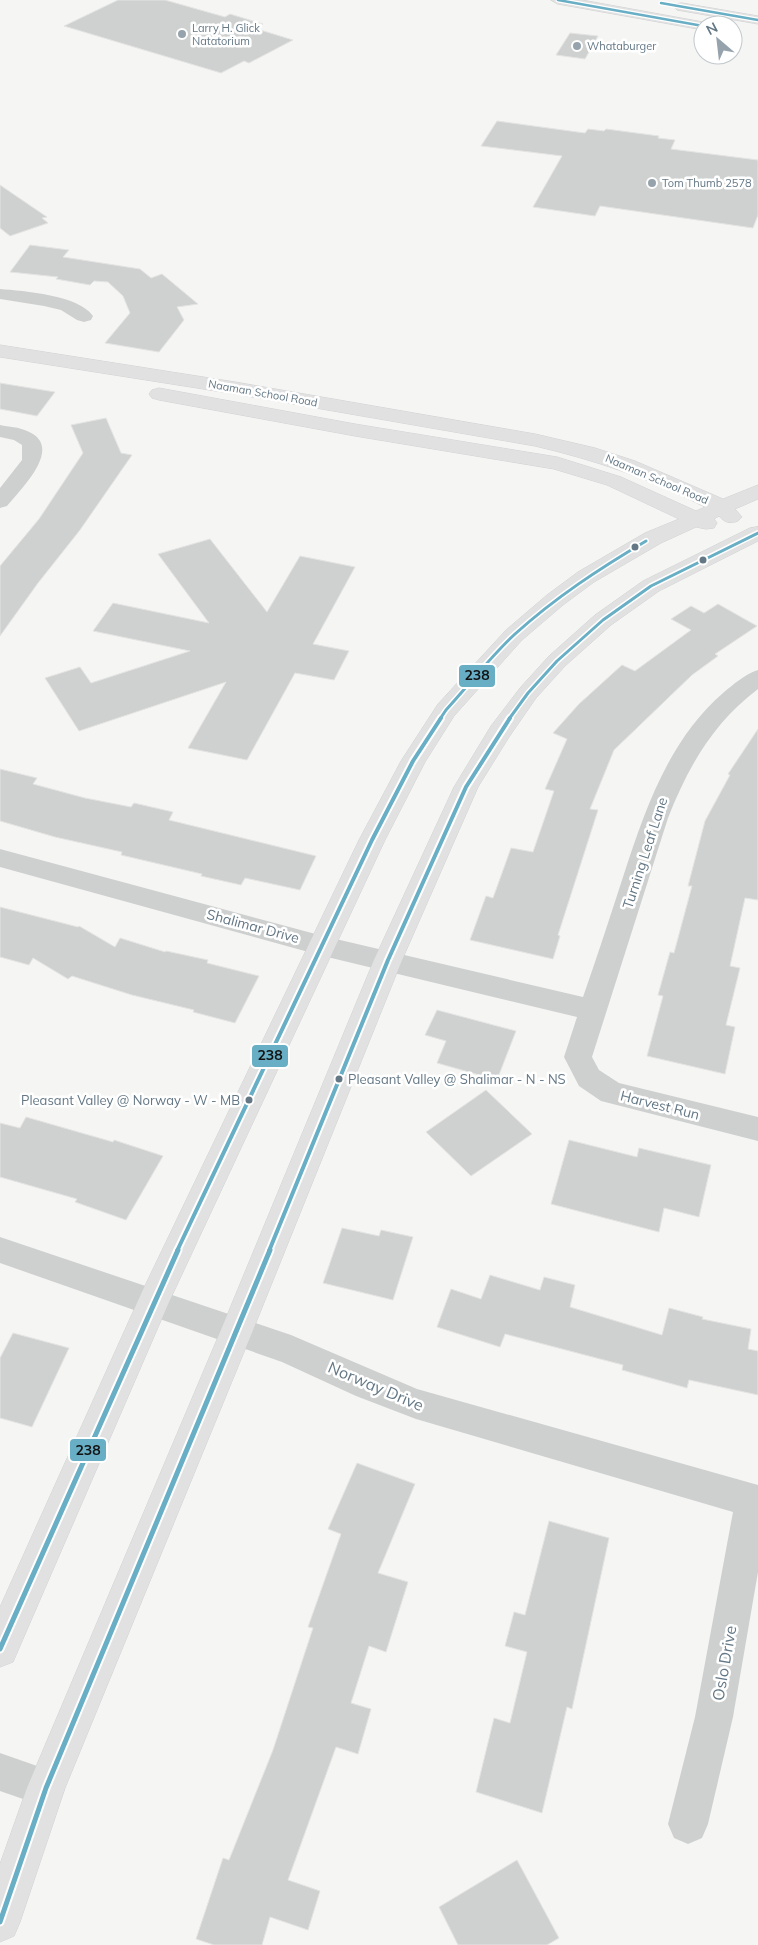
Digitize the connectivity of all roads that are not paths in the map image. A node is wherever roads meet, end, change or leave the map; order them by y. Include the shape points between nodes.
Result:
1 (558, 0) edge
2 (649, 0) edge
3 (682, 8) junction
4 (758, 20) edge
5 (672, 21) junction
6 (693, 24) edge
7 (743, 32) edge
8 (758, 34) edge
9 (0, 294) edge
10 (84, 316) dead end
11 (0, 351) edge
12 (0, 367) edge
13 (0, 431) edge
14 (758, 491) edge
15 (0, 502) edge
16 (722, 507) junction
17 (695, 520) junction
18 (754, 534) edge
19 (758, 678) edge
20 (0, 858) edge
21 (323, 946) junction
22 (388, 960) junction
23 (594, 1010) junction
24 (578, 1057) joint
25 (758, 1128) edge
26 (0, 1250) edge
27 (153, 1302) junction
28 (237, 1330) junction
29 (756, 1501) edge
30 (0, 1649) edge
31 (0, 1772) edge
32 (46, 1788) junction
33 (688, 1824) dead end
34 (0, 1922) edge

1 - 5 main road
2 - 3 main road
3 - 4 main road
3 - 5 main road
5 - 6 main road
7 - 8 main road
9 - 10 street via 60,304
11 - 16 main road, Naaman School Road via 535,440 628,465
12 - 17 main road, Naaman School Road via 557,463 614,481
13 - 15 street via 20,435 32,442 32,460
14 - 16 main road
16 - 17 main road
16 - 18 main road, Naaman School Road
17 - 18 main road, Naaman School Road
17 - 21 main road via 653,538 586,577 555,600 514,635 452,704 413,761
18 - 22 main road via 659,582 603,620 557,661 528,693 466,786
19 - 23 street, Turning Leaf Lane via 720,708 702,728 670,780
20 - 21 street, Shalimar Drive
21 - 22 street, Shalimar Drive
21 - 27 main road
22 - 23 street, Shalimar Drive
22 - 28 main road
23 - 24 street, Turning Leaf Lane
24 - 25 street, Harvest Run via 589,1078 611,1093
26 - 27 street, Norway Drive
27 - 28 street, Norway Drive
27 - 30 main road
28 - 29 street, Norway Drive via 416,1404
28 - 32 main road
29 - 33 street, Oslo Drive via 714,1717
31 - 32 street
32 - 34 main road

